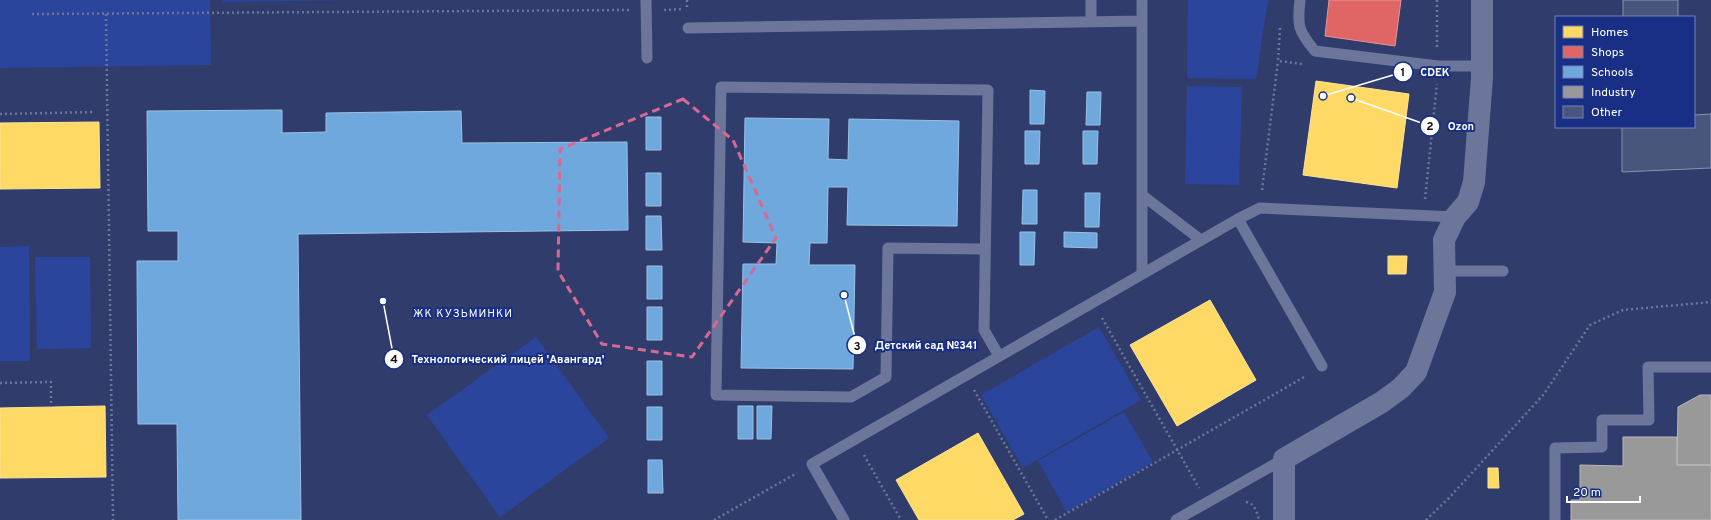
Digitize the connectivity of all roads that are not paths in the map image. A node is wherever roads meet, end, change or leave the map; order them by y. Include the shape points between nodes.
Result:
1 (1091, 0) edge
2 (1142, 0) edge
3 (1300, 0) edge
4 (1482, 0) edge
5 (646, 5) edge
6 (1091, 22) junction
7 (1142, 22) junction
8 (688, 28) dead end
9 (647, 58) dead end
10 (1482, 66) junction
11 (1142, 195) junction
12 (1455, 217) junction
13 (1238, 219) junction
14 (1201, 240) junction
15 (985, 249) junction
16 (1445, 271) junction
17 (1503, 271) dead end
18 (1142, 274) junction
19 (999, 356) junction
20 (1322, 366) road end
21 (1711, 367) edge
22 (1284, 459) junction
23 (844, 520) edge
24 (1176, 520) edge
25 (1284, 520) edge
26 (1555, 520) edge

1 - 6 lane
2 - 7 lane
3 - 10 lane via 1298,22 1305,40 1315,51 1438,66
4 - 10 street
5 - 9 lane
6 - 7 lane
6 - 8 lane
7 - 11 lane
10 - 12 street via 1474,182 1468,202
11 - 14 lane
11 - 18 lane
12 - 13 lane via 1260,208
12 - 16 street via 1444,240
13 - 14 lane
13 - 20 lane
14 - 18 lane
15 - 15 lane via 888,248 886,377 851,397 716,395 721,86 988,90
15 - 19 lane via 984,330
16 - 17 lane
16 - 22 street via 1442,299 1416,372 1402,388 1382,402
18 - 19 lane
19 - 23 lane via 812,464
21 - 26 lane via 1648,367 1648,420 1602,420 1602,448 1555,448
22 - 24 lane
22 - 25 street

